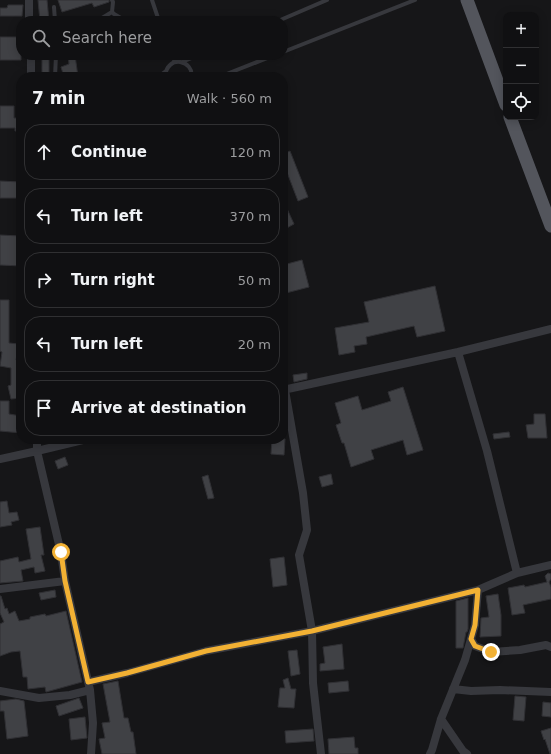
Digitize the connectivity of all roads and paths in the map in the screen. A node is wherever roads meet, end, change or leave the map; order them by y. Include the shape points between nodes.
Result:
1 (29, 0) edge
2 (112, 0) edge
3 (152, 0) edge
4 (327, 0) edge
5 (415, 0) edge
6 (467, 0) edge
7 (54, 7) dead end
8 (112, 12) junction
9 (30, 16) edge
10 (55, 16) edge
11 (105, 16) edge
12 (117, 16) edge
13 (157, 16) edge
14 (288, 17) edge
15 (288, 50) edge
16 (31, 60) edge
17 (56, 60) edge
18 (187, 60) edge
19 (262, 60) edge
20 (175, 62) joint
21 (182, 62) junction
22 (166, 71) edge
23 (31, 72) edge
24 (55, 72) edge
25 (191, 72) edge
26 (232, 72) edge
27 (503, 97) edge
28 (511, 120) edge
29 (551, 226) edge
30 (551, 329) edge
31 (458, 352) junction
32 (288, 389) edge
33 (288, 412) edge
34 (37, 444) edge
35 (66, 444) edge
36 (37, 451) junction
37 (0, 459) edge
38 (551, 565) edge
39 (517, 573) junction
40 (65, 581) junction
41 (0, 589) edge
42 (478, 590) junction
43 (312, 631) junction
44 (471, 639) junction
45 (551, 647) edge
46 (89, 686) junction
47 (453, 689) junction
48 (0, 691) edge
49 (551, 692) edge
50 (441, 719) junction
51 (91, 754) edge
52 (321, 754) edge
53 (430, 754) edge
54 (467, 754) edge

1 - 9 street
2 - 8 lane
3 - 13 lane
4 - 14 lane
5 - 15 lane
6 - 27 main road
7 - 10 lane
8 - 11 lane
8 - 12 lane
16 - 23 street
17 - 24 lane
18 - 21 lane
19 - 26 lane
20 - 21 lane
20 - 22 lane
21 - 25 lane via 189,66
28 - 29 main road
30 - 31 street
31 - 32 street
31 - 39 street via 487,451
33 - 43 street via 303,493 307,530 299,555
34 - 36 street
35 - 36 street
36 - 37 street
36 - 40 street via 61,552
38 - 39 street
39 - 42 street
40 - 41 street
40 - 46 street
42 - 43 street
42 - 44 street
43 - 46 street via 206,651
43 - 52 street via 313,683
44 - 45 street via 475,646 491,652 546,645
44 - 47 street
46 - 48 street via 70,695 40,698
46 - 51 street via 93,723
47 - 49 street via 471,692
47 - 50 street
50 - 53 street
50 - 54 street

